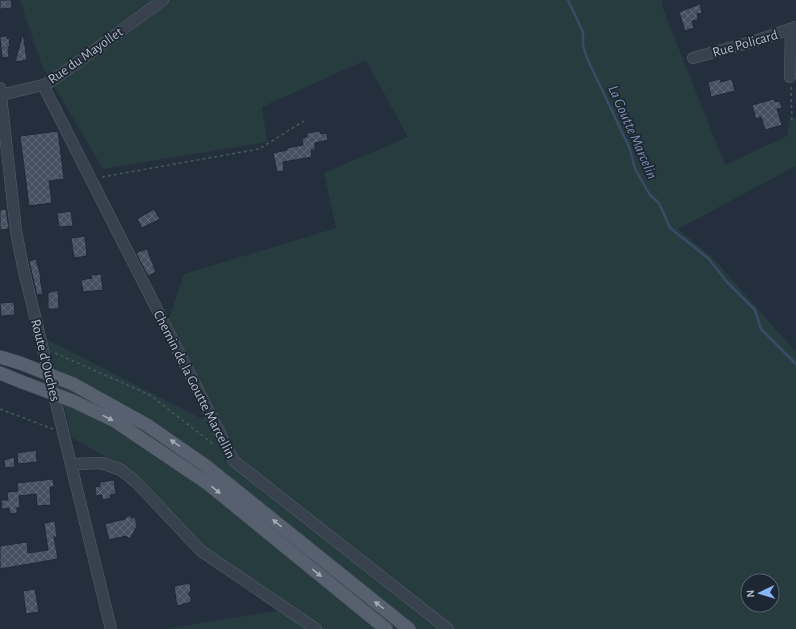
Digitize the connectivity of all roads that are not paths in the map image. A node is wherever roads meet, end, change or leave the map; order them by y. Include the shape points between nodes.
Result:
1 (163, 0) edge
2 (793, 28) edge
3 (694, 58) dead end
4 (790, 77) road end
5 (43, 85) junction
6 (0, 91) edge
7 (0, 357) edge
8 (0, 373) edge
9 (72, 464) junction
10 (111, 629) edge
11 (316, 629) edge
12 (386, 629) edge
13 (409, 629) edge
14 (448, 629) edge

1 - 5 street, Rue du Mayollet
2 - 3 street, Rue Policard
2 - 4 street
5 - 6 street, Rue du Mayollet
5 - 14 street, Chemin de la Goutte Marcellin via 234,461
6 - 9 street, Route d'Ouches via 16,231
13 -> 7 main road, bridge via 200,461 148,425 73,384
8 -> 12 main road, bridge via 73,401 115,421 207,483
9 - 10 street, Route d'Ouches
9 - 11 street via 102,463 121,470 136,482 201,551

